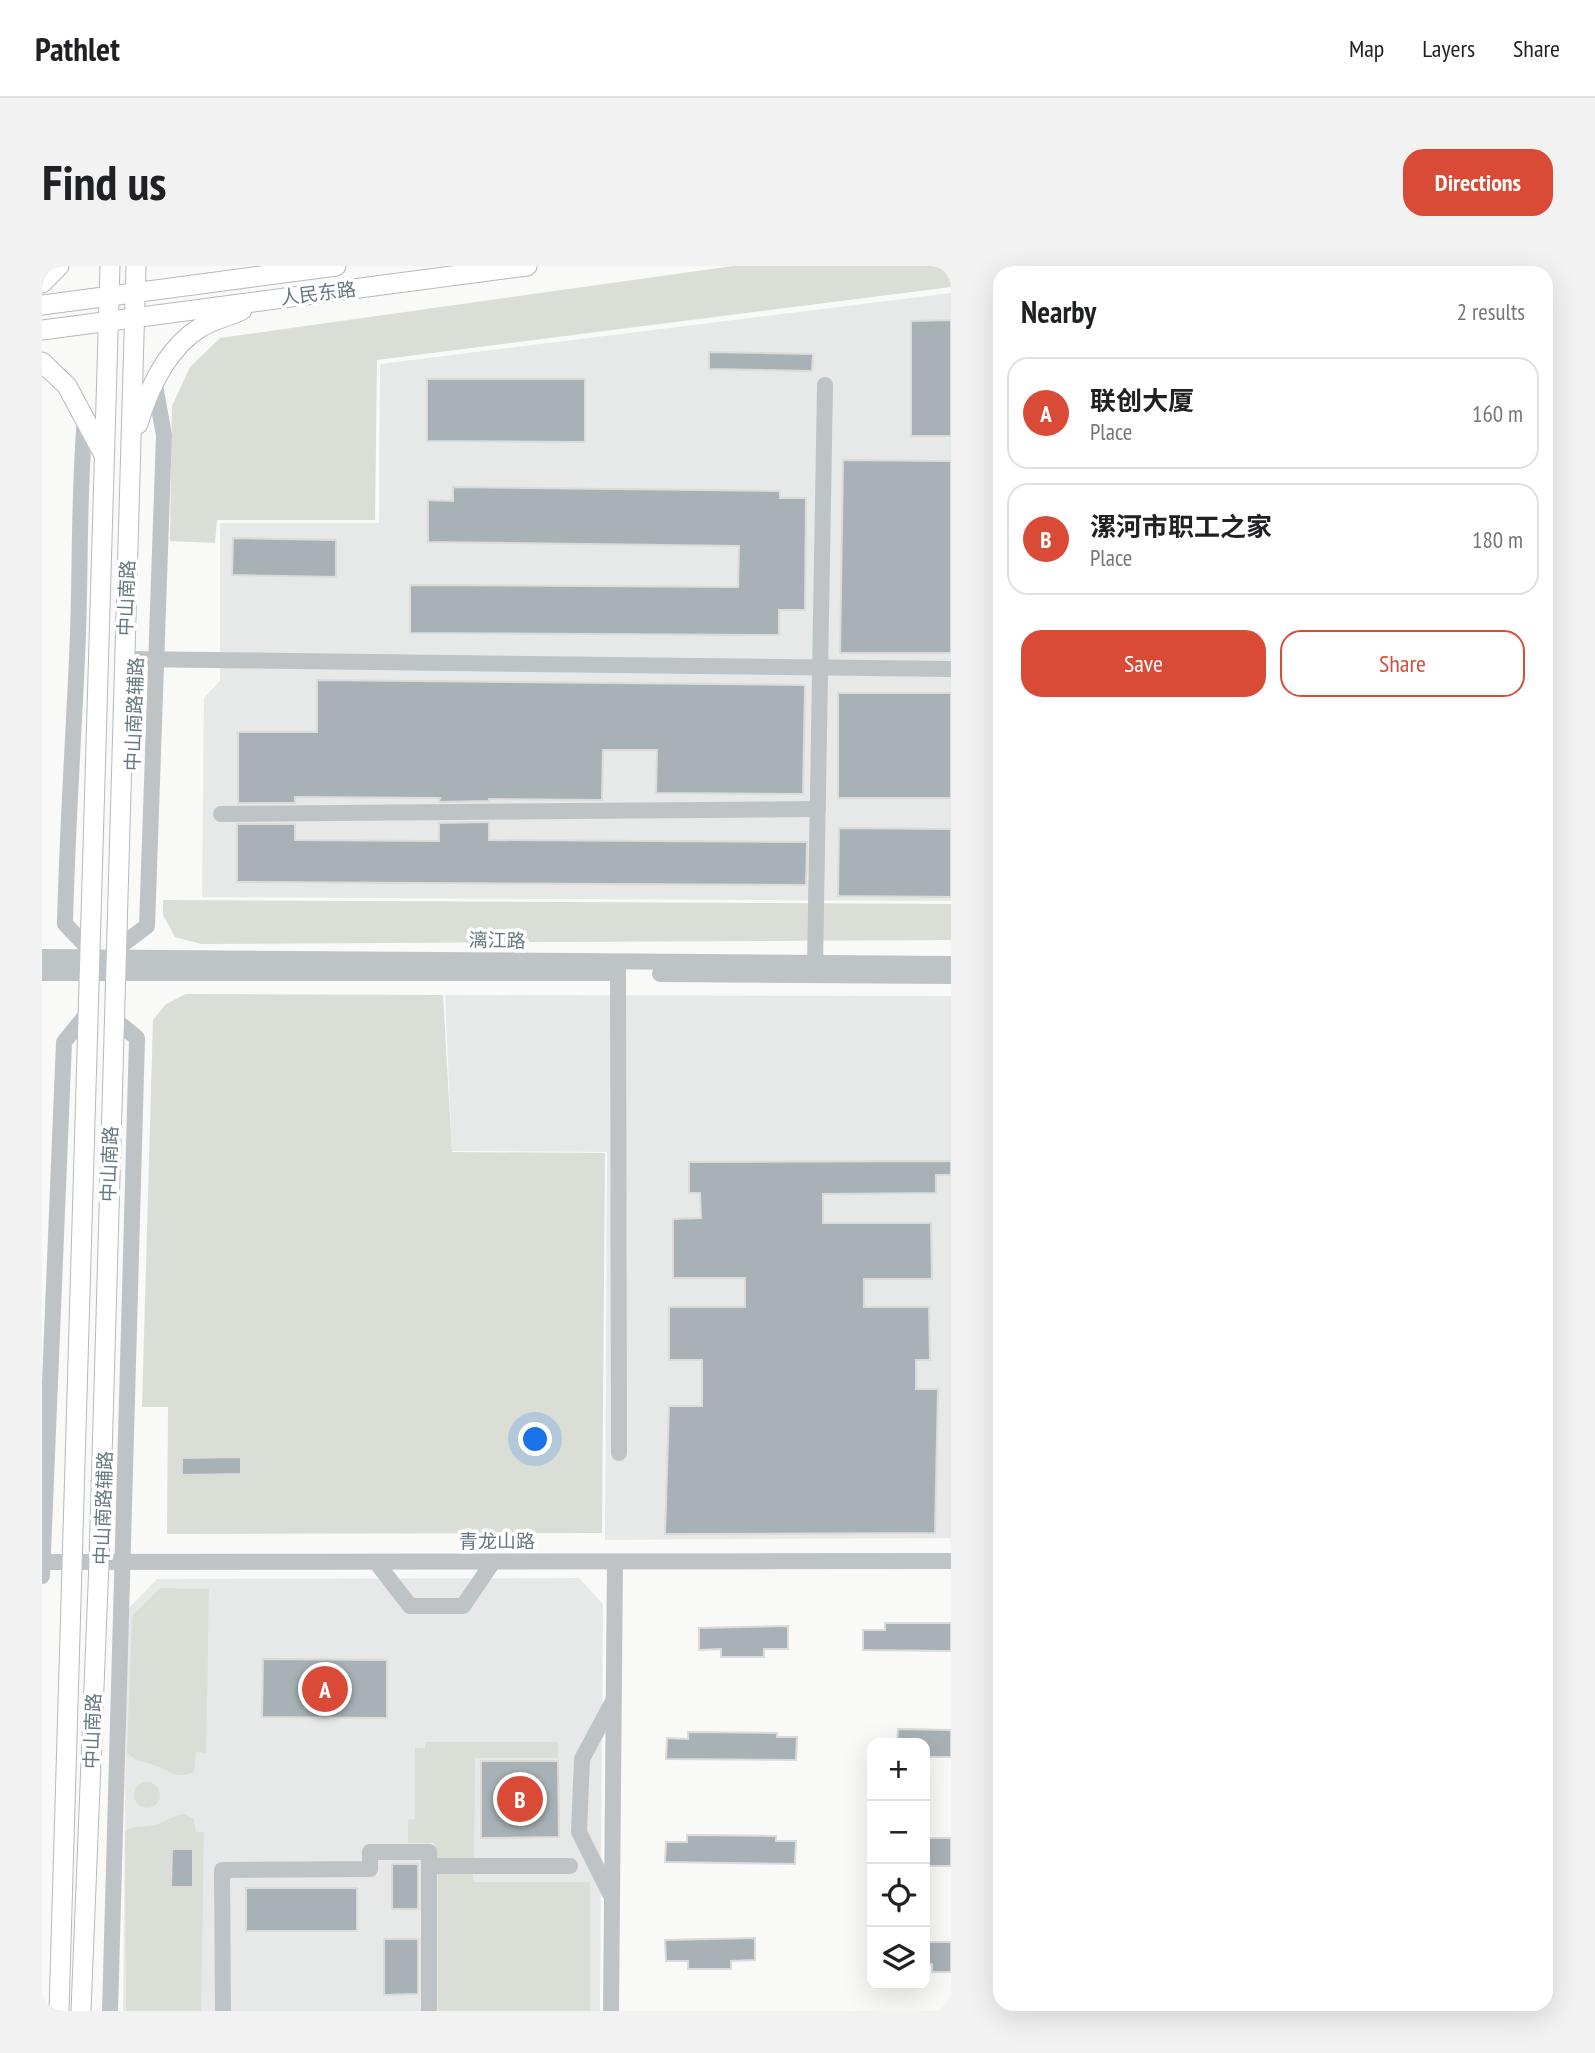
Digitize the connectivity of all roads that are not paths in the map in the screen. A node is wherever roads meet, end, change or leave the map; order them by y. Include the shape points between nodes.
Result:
1 (59, 266) edge
2 (110, 266) edge
3 (136, 266) edge
4 (240, 266) edge
5 (336, 266) edge
6 (527, 266) edge
7 (266, 276) junction
8 (42, 283) edge
9 (136, 292) junction
10 (109, 295) junction
11 (265, 300) junction
12 (42, 305) edge
13 (135, 318) junction
14 (108, 321) junction
15 (42, 330) edge
16 (42, 362) edge
17 (154, 380) junction
18 (825, 385) dead end
19 (85, 419) junction
20 (104, 454) junction
21 (130, 455) junction
22 (77, 657) junction
23 (98, 658) junction
24 (124, 659) junction
25 (158, 659) junction
26 (820, 668) junction
27 (951, 669) edge
28 (818, 809) junction
29 (221, 814) dead end
30 (42, 957) edge
31 (89, 959) junction
32 (115, 960) junction
33 (815, 964) junction
34 (951, 964) edge
35 (618, 968) junction
36 (42, 972) edge
37 (951, 976) edge
38 (87, 1014) junction
39 (113, 1018) junction
40 (619, 1453) dead end
41 (951, 1561) edge
42 (42, 1562) edge
43 (74, 1562) junction
44 (99, 1562) junction
45 (376, 1562) junction
46 (493, 1562) junction
47 (615, 1562) junction
48 (122, 1563) junction
49 (42, 1576) edge
50 (614, 1699) junction
51 (429, 1866) junction
52 (570, 1866) dead end
53 (611, 1897) junction
54 (59, 2011) edge
55 (81, 2011) edge
56 (110, 2011) edge
57 (223, 2011) edge
58 (429, 2011) edge
59 (611, 2011) edge

1 - 8 main road
2 - 10 main road, 中山南路
3 - 9 main road, 中山南路
4 - 7 main road
5 - 7 main road, 人民东路
6 - 11 main road, 人民东路
7 - 9 main road, 人民东路
9 - 10 main road, 人民东路
9 - 13 main road, 中山南路
10 - 12 main road, 人民东路
10 - 14 main road, 中山南路
11 - 13 main road, 人民东路
11 - 17 main road via 201,327 176,349
13 - 14 main road, 人民东路
13 - 21 main road, 中山南路
14 - 15 main road, 人民东路
14 - 20 main road, 中山南路
16 - 19 main road via 67,386
17 - 21 main road
17 - 25 street, 中山南路辅路 via 164,435
18 - 26 street
19 - 20 main road
19 - 22 street via 79,483
20 - 23 main road, 中山南路
21 - 24 main road, 中山南路
22 - 23 street
22 - 31 street via 67,801 65,924
23 - 24 main road
23 - 31 main road, 中山南路
24 - 25 street
24 - 32 main road, 中山南路
25 - 26 street
25 - 32 street, 中山南路辅路 via 146,926
26 - 27 street
26 - 28 street
28 - 29 street
28 - 33 street
30 - 31 street, 漓江路
31 - 32 street, 漓江路
31 - 36 street, 漓江路
31 - 38 main road, 中山南路
32 - 35 street, 漓江路
32 - 39 main road, 中山南路
33 - 34 street, 漓江路
33 - 35 street, 漓江路
35 - 37 street, 漓江路
35 - 40 street
38 - 42 street via 64,1042
38 - 43 main road, 中山南路
39 - 44 main road, 中山南路
39 - 48 street, 中山南路辅路 via 137,1038
41 - 47 street, 青龙山路
42 - 43 street, 青龙山路
42 - 49 street
43 - 44 street, 青龙山路
43 - 54 main road, 中山南路
44 - 48 street, 青龙山路
44 - 55 main road, 中山南路
45 - 46 street, 青龙山路
45 - 46 street via 410,1605 463,1606
45 - 48 street, 青龙山路
46 - 47 street, 青龙山路
47 - 50 street
48 - 56 street, 中山南路辅路
50 - 53 street
50 - 53 street via 582,1759 579,1832
51 - 52 street
51 - 57 street via 429,1852 370,1852 370,1869 222,1870
51 - 58 street
53 - 59 street

